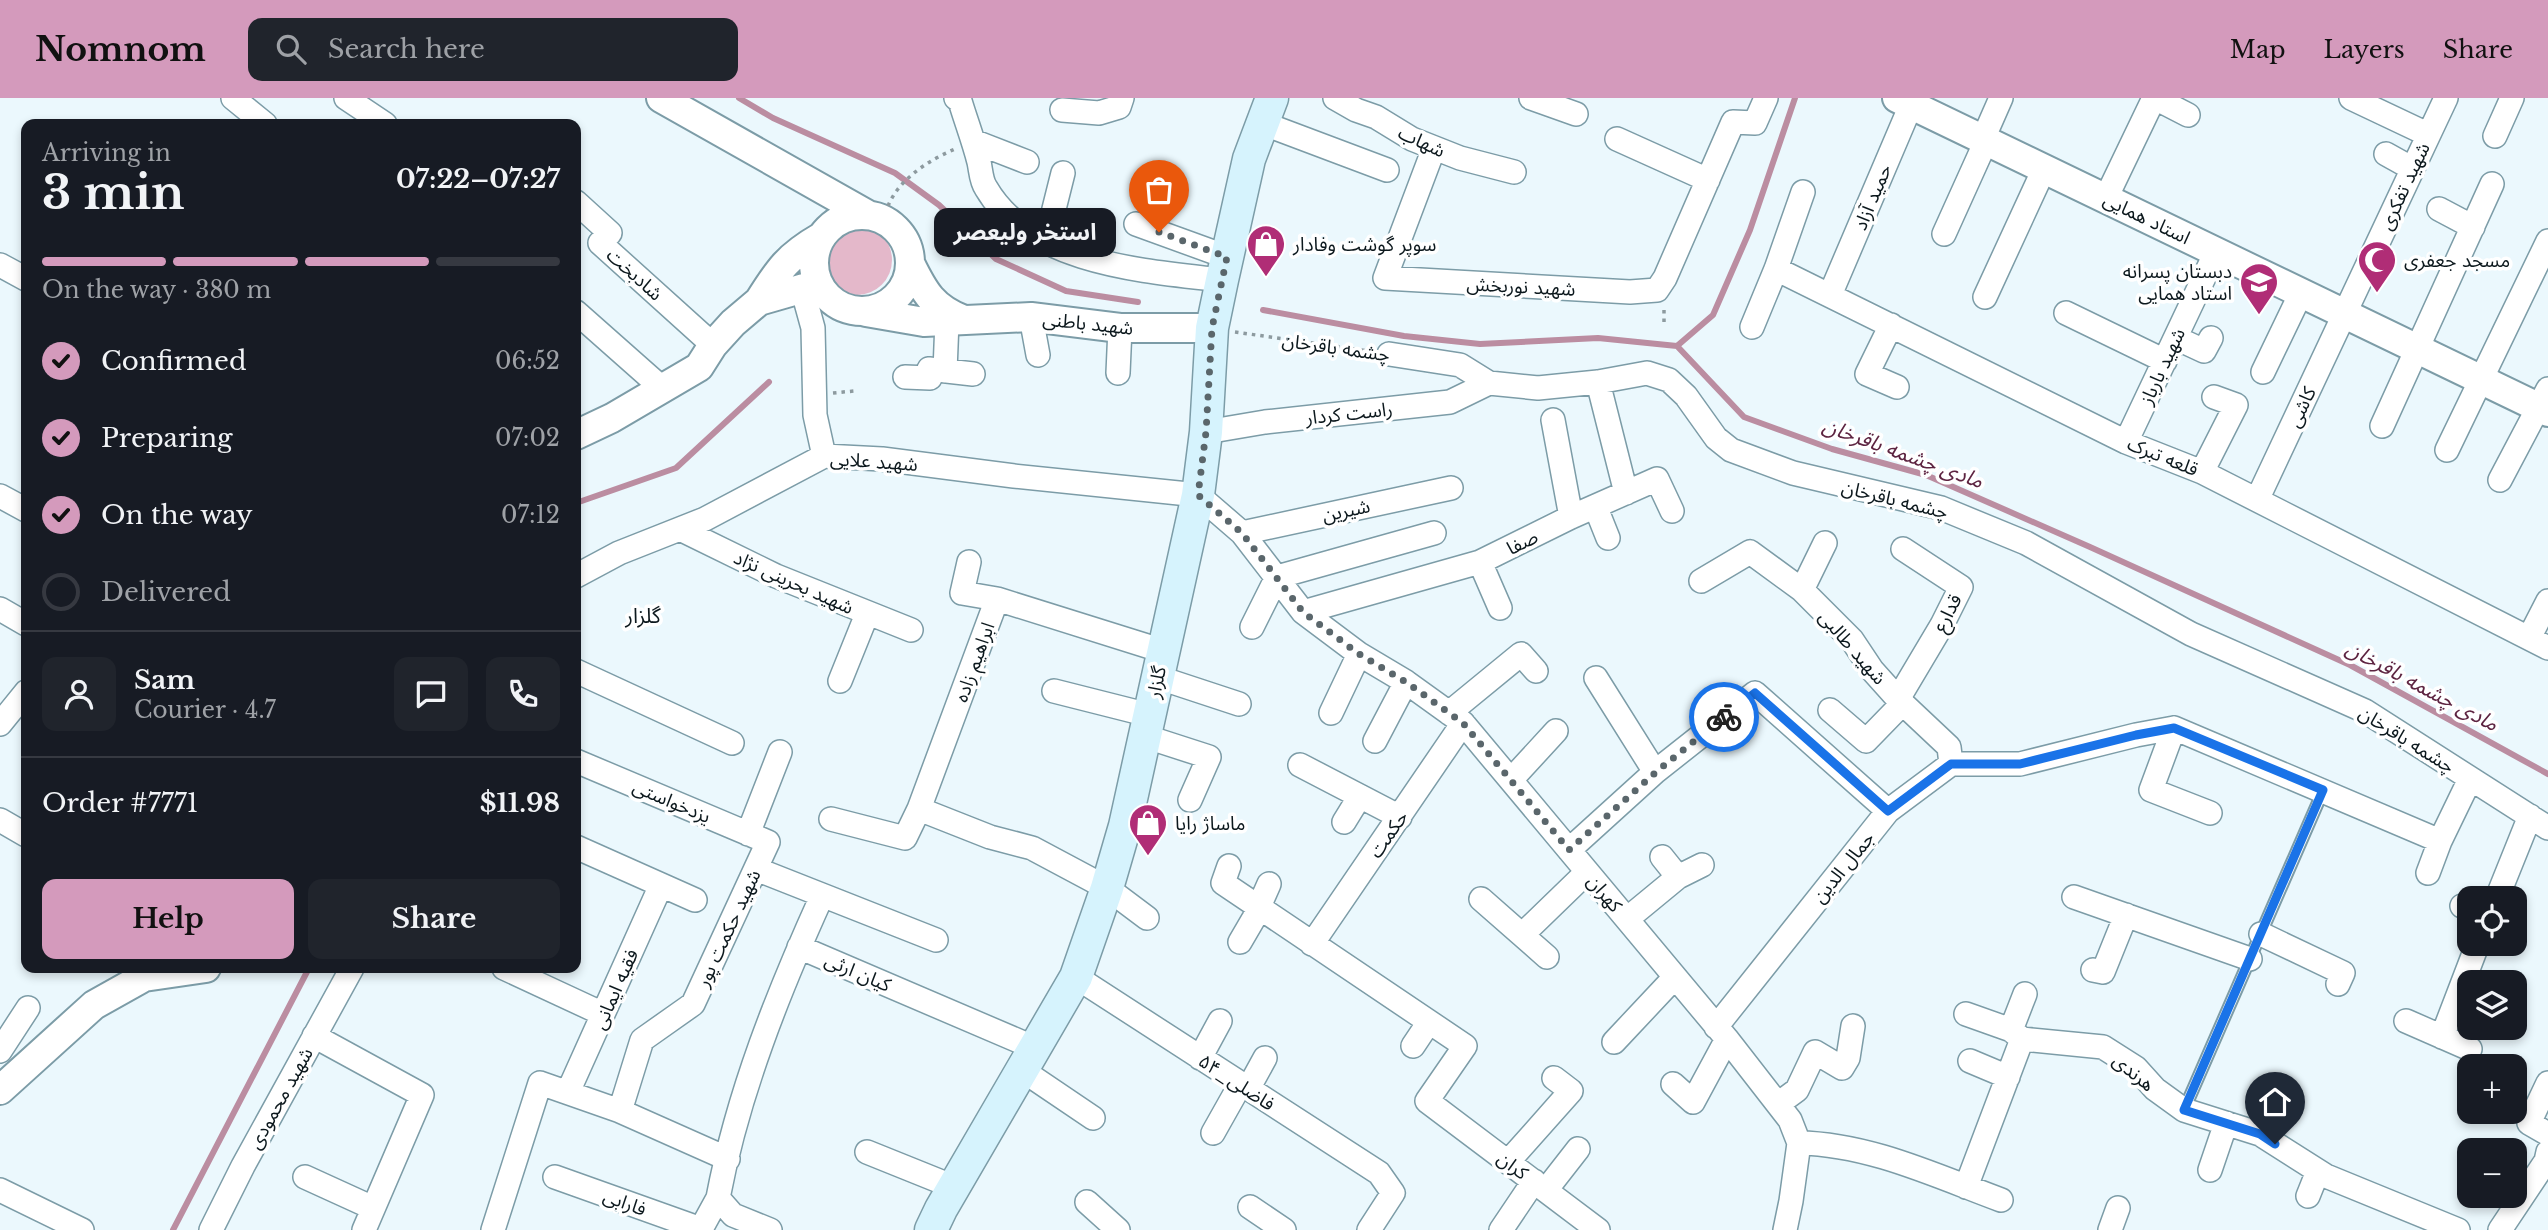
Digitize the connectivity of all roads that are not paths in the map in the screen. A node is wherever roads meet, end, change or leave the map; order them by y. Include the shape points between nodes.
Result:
1 (233, 98) edge
2 (346, 98) edge
3 (661, 98) edge
4 (957, 98) edge
5 (1122, 98) edge
6 (1335, 98) edge
7 (1531, 98) edge
8 (1766, 98) edge
9 (2001, 98) edge
10 (2155, 98) edge
11 (2351, 98) edge
12 (2446, 98) edge
13 (2512, 98) edge
14 (1907, 100) edge
15 (1378, 107) edge
16 (1062, 110) dead end
17 (1267, 111) edge
18 (1576, 114) dead end
19 (2188, 115) dead end
20 (259, 119) edge
21 (378, 119) edge
22 (2427, 134) junction
23 (2495, 136) dead end
24 (1617, 139) dead end
25 (1984, 140) junction
26 (972, 141) junction
27 (1434, 148) junction
28 (2386, 154) dead end
29 (771, 161) junction
30 (1027, 162) dead end
31 (2044, 169) junction
32 (2413, 169) junction
33 (1387, 170) dead end
34 (1514, 172) dead end
35 (1063, 173) dead end
36 (1708, 180) junction
37 (2492, 184) dead end
38 (1803, 192) dead end
39 (2106, 198) junction
40 (581, 207) edge
41 (2439, 209) dead end
42 (868, 215) junction
43 (1136, 224) dead end
44 (2473, 227) junction
45 (1944, 234) dead end
46 (822, 235) junction
47 (1046, 241) junction
48 (2548, 241) edge
49 (2216, 252) junction
50 (910, 263) junction
51 (0, 265) edge
52 (1225, 269) junction
53 (1776, 269) junction
54 (21, 276) edge
55 (810, 286) junction
56 (2301, 293) junction
57 (1830, 295) junction
58 (1985, 297) dead end
59 (759, 301) junction
60 (866, 312) junction
61 (2066, 313) dead end
62 (2344, 313) junction
63 (581, 316) edge
64 (1031, 317) junction
65 (956, 321) junction
66 (1891, 326) junction
67 (1752, 327) dead end
68 (1120, 328) junction
69 (1212, 328) junction
70 (2176, 338) junction
71 (2211, 338) dead end
72 (713, 345) junction
73 (2417, 348) junction
74 (1389, 354) road end
75 (1038, 355) dead end
76 (2165, 360) junction
77 (945, 371) junction
78 (2263, 372) dead end
79 (1118, 373) dead end
80 (973, 374) dead end
81 (905, 377) dead end
82 (2480, 379) junction
83 (1598, 382) junction
84 (1489, 383) junction
85 (1897, 387) dead end
86 (663, 389) junction
87 (2214, 397) dead end
88 (2545, 402) edge
89 (1553, 420) dead end
90 (2382, 426) dead end
91 (581, 432) edge
92 (1206, 432) junction
93 (2126, 442) junction
94 (2447, 450) dead end
95 (824, 456) junction
96 (2202, 471) junction
97 (2500, 480) dead end
98 (1451, 488) dead end
99 (1626, 493) junction
100 (1198, 495) junction
101 (0, 496) edge
102 (2257, 500) junction
103 (21, 507) edge
104 (1596, 508) junction
105 (1672, 511) dead end
106 (1571, 517) junction
107 (680, 529) junction
108 (1242, 533) junction
109 (1434, 533) dead end
110 (1608, 538) dead end
111 (1825, 543) dead end
112 (1903, 548) dead end
113 (969, 562) dead end
114 (1480, 562) junction
115 (581, 573) edge
116 (1277, 577) junction
117 (1701, 581) dead end
118 (1802, 590) junction
119 (997, 599) junction
120 (2548, 601) edge
121 (1500, 608) dead end
122 (0, 609) edge
123 (1303, 612) junction
124 (867, 614) junction
125 (21, 621) edge
126 (1252, 627) dead end
127 (911, 630) dead end
128 (2539, 643) edge
129 (1359, 654) junction
130 (1160, 664) junction
131 (1536, 671) dead end
132 (581, 673) edge
133 (1596, 678) dead end
134 (840, 681) dead end
135 (1406, 682) junction
136 (1054, 691) dead end
137 (21, 698) edge
138 (1900, 701) junction
139 (1239, 704) dead end
140 (1830, 710) dead end
141 (1331, 713) dead end
142 (1456, 718) junction
143 (0, 724) edge
144 (1147, 725) junction
145 (2174, 728) junction
146 (1556, 731) dead end
147 (1375, 741) dead end
148 (732, 743) dead end
149 (780, 752) dead end
150 (581, 763) edge
151 (1951, 764) junction
152 (1300, 765) dead end
153 (1656, 772) junction
154 (2470, 779) junction
155 (1511, 780) junction
156 (2323, 790) junction
157 (1360, 796) junction
158 (1190, 800) dead end
159 (919, 810) junction
160 (1888, 811) junction
161 (2210, 813) dead end
162 (1400, 817) junction
163 (831, 819) dead end
164 (0, 820) edge
165 (1344, 822) dead end
166 (2539, 822) edge
167 (21, 832) edge
168 (758, 838) junction
169 (2440, 841) junction
170 (581, 849) edge
171 (1569, 850) junction
172 (1662, 857) dead end
173 (1702, 865) dead end
174 (1229, 866) dead end
175 (756, 869) junction
176 (1587, 872) junction
177 (2428, 873) dead end
178 (1678, 877) junction
179 (1269, 884) dead end
180 (661, 885) junction
181 (2504, 886) edge
182 (1107, 888) junction
183 (822, 895) junction
184 (2074, 897) dead end
185 (1480, 899) dead end
186 (695, 900) dead end
187 (1258, 906) junction
188 (2126, 915) junction
189 (1147, 918) dead end
190 (1627, 919) junction
191 (2261, 934) junction
192 (1522, 935) junction
193 (936, 940) dead end
194 (1240, 942) dead end
195 (1312, 944) junction
196 (799, 947) junction
197 (2473, 956) edge
198 (1547, 957) dead end
199 (2250, 958) junction
200 (2093, 970) dead end
201 (172, 973) edge
202 (349, 973) edge
203 (515, 973) edge
204 (1076, 977) junction
205 (1675, 977) junction
206 (2338, 984) dead end
207 (2025, 994) dead end
208 (28, 1008) dead end
209 (604, 1014) junction
210 (1966, 1014) dead end
211 (1220, 1021) dead end
212 (2406, 1021) dead end
213 (1429, 1022) junction
214 (1853, 1027) dead end
215 (1722, 1033) junction
216 (2017, 1034) junction
217 (314, 1036) junction
218 (2442, 1037) junction
219 (1614, 1042) dead end
220 (1413, 1046) dead end
221 (2470, 1049) dead end
222 (3, 1053) edge
223 (1265, 1058) dead end
224 (1028, 1059) junction
225 (1200, 1059) junction
226 (1970, 1061) dead end
227 (1554, 1077) dead end
228 (2008, 1077) junction
229 (2548, 1083) edge
230 (1673, 1084) dead end
231 (1244, 1087) junction
232 (0, 1090) edge
233 (568, 1092) junction
234 (1778, 1104) junction
235 (2184, 1110) junction
236 (620, 1111) junction
237 (1093, 1118) dead end
238 (2226, 1123) junction
239 (1213, 1133) dead end
240 (2548, 1134) edge
241 (1799, 1143) junction
242 (1578, 1149) dead end
243 (867, 1152) dead end
244 (2548, 1152) edge
245 (728, 1158) junction
246 (1508, 1162) junction
247 (2210, 1170) dead end
248 (2318, 1171) junction
249 (305, 1177) dead end
250 (555, 1177) dead end
251 (1540, 1185) junction
252 (954, 1187) junction
253 (1966, 1187) junction
254 (0, 1190) edge
255 (2308, 1196) dead end
256 (718, 1198) junction
257 (2001, 1200) dead end
258 (1087, 1202) dead end
259 (1250, 1207) dead end
260 (373, 1208) junction
261 (82, 1230) edge
262 (211, 1230) edge
263 (364, 1230) edge
264 (493, 1230) edge
265 (769, 1230) edge
266 (931, 1230) edge
267 (1118, 1230) edge
268 (1284, 1230) edge
269 (1369, 1230) edge
270 (1501, 1230) edge
271 (1598, 1230) edge
272 (1785, 1230) edge
273 (2458, 1230) edge
274 (2500, 1230) edge

1 - 20 street
2 - 21 street
3 - 29 street
4 - 26 street
5 - 16 street via 1119,107 1099,113
6 - 15 street, شهاب via 1356,110
7 - 18 street
8 - 36 street via 1755,123 1733,122
9 - 25 street
10 - 19 street
10 - 39 street
11 - 22 street
12 - 22 street, شهید تفکری
13 - 23 street
14 - 25 street, استاد همایی
14 - 57 street, حمید آزاد
15 - 27 street, شهاب via 1412,139
17 - 33 street
17 - 52 main road, گلزار via 1249,159
22 - 32 street, شهید تفکری
24 - 36 street
25 - 31 street, استاد همایی
25 - 45 street
26 - 30 street
26 - 47 street via 983,185 1000,211 1022,230
27 - 34 street, شهاب
27 - 36 street, شهید نوربخش via 1385,278 1657,290
28 - 32 street
29 - 42 street
29 - 46 street via 817,211
31 - 39 street, استاد همایی
31 - 58 street
32 - 62 street, شهید تفکری
35 - 47 street
37 - 44 street
38 - 53 street
39 - 49 street, استاد همایی
40 - 72 street, شادبخت via 610,233 600,243
41 - 44 street
42 - 46 street via 843,219
42 - 50 street via 883,220 903,237
43 - 52 street
44 - 73 street
46 - 55 street
46 - 59 street via 782,265
47 - 52 street via 1119,268
48 - 82 street
49 - 56 street, استاد همایی
49 - 70 street, شهید بارباز
50 - 60 street via 897,296
50 - 65 street via 923,290
51 - 54 street
52 - 69 main road, گلزار
53 - 57 street, قلعه تبرک
53 - 67 street
55 - 59 street
55 - 60 street via 837,305
55 - 95 street via 815,415
56 - 62 street, استاد همایی
56 - 78 street
57 - 66 street, قلعه تبرک
59 - 72 street
60 - 65 street, شهید باطنی via 924,322
61 - 76 street
62 - 73 street, استاد همایی
62 - 102 street, کاشی
63 - 86 street
64 - 65 street, شهید باطنی
64 - 68 street, شهید باطنی
64 - 75 street
65 - 77 street
66 - 85 street via 1867,374
66 - 93 street, قلعه تبرک
68 - 69 street, شهید باطنی
68 - 79 street
69 - 92 main road, گلزار
70 - 71 street via 2204,351
70 - 76 street, شهید بارباز
72 - 86 street via 699,366
73 - 82 street, استاد همایی
73 - 90 street
74 - 84 street, چشمه باقرخان via 1460,365
76 - 93 street, شهید بارباز
77 - 80 street
77 - 81 street via 929,369 930,378
82 - 88 street, استاد همایی
82 - 94 street
83 - 84 street, چشمه باقرخان via 1538,388
83 - 99 street
83 - 154 street, چشمه باقرخان via 1647,373 1669,380 1731,450 1793,473 1941,508 2026,543 2191,634 2365,712
84 - 92 street, راست کردار via 1450,402
86 - 91 street
87 - 96 street via 2236,405
88 - 97 street
89 - 106 street
92 - 100 main road, گلزار
93 - 96 street, قلعه تبرک
95 - 100 street, شهید علایی
95 - 107 street, شهید علایی
96 - 102 street, قلعه تبرک
98 - 108 street, شیرین
99 - 104 street, صفا
99 - 105 street, صفا via 1657,479
100 - 108 street, کهران
100 - 130 main road, گلزار
101 - 103 street
102 - 128 street, قلعه تبرک
104 - 106 street, صفا
104 - 110 street
106 - 114 street, صفا
107 - 115 street, شهید علایی
107 - 124 street, شهید بحرینی نژاد
108 - 116 street, کهران
109 - 116 street
111 - 118 street
112 - 138 street, قدارع via 1961,587
113 - 119 street via 962,593
114 - 121 street
114 - 123 street, صفا
116 - 123 street, کهران
116 - 126 street
117 - 118 street, شهید طالبی via 1750,552
118 - 138 street, شهید طالبی via 1852,640
119 - 130 street, ابراهیم زاده
119 - 159 street, ابراهیم زاده
120 - 128 street
122 - 125 street
123 - 129 street, کهران
124 - 127 street, شهید بحرینی نژاد
124 - 134 street
129 - 135 street, کهران
129 - 141 street
130 - 139 street, ابراهیم زاده
130 - 144 main road, گلزار
131 - 142 street, حکمت via 1521,654
132 - 148 street
133 - 153 street
135 - 142 street, کهران
135 - 147 street
136 - 144 street
137 - 143 street
138 - 140 street via 1866,741
138 - 151 street, شهید طالبی via 1949,747
142 - 155 street, کهران
142 - 162 street, حکمت
144 - 158 street via 1209,757
144 - 182 main road, گلزار
145 - 151 street via 2020,764
145 - 156 street
145 - 161 street via 2151,790
146 - 155 street
149 - 168 street, شهید حکمت پور
150 - 168 street, یزدخواستی
151 - 160 street, جمال الدین
152 - 157 street
153 - 160 street via 1755,693
153 - 171 street
154 - 166 street, چشمه باقرخان
154 - 169 street
155 - 171 street, کهران
156 - 169 street
156 - 191 lane
157 - 162 street
157 - 165 street
159 - 163 street, ابراهیم زاده via 905,838
159 - 182 street via 1032,848
160 - 215 street, جمال الدین
162 - 195 street, حکمت
164 - 167 street
166 - 181 street
168 - 175 street, شهید حکمت پور
169 - 177 street
170 - 180 street
171 - 176 street, کهران
172 - 178 street
173 - 178 street
174 - 187 street via 1223,883
175 - 183 street
175 - 236 street, شهید حکمت پور via 693,1004 642,1040
176 - 190 street, کهران
176 - 192 street
178 - 190 street
179 - 187 street
180 - 186 street
180 - 209 street, فقیه ایمانی
182 - 189 street
182 - 204 main road, گلزار
183 - 193 street
183 - 196 street
184 - 188 street
185 - 192 street
187 - 194 street
187 - 195 street
188 - 199 street
188 - 200 street via 2104,972
190 - 205 street, کهران
191 - 199 lane
191 - 206 street via 2343,974
192 - 198 street
195 - 213 street
196 - 224 street, کیان ارثی
196 - 245 street via 756,1059
197 - 218 street
199 - 235 lane
201 - 232 street via 144,977 94,1005
202 - 217 street, شهید محمودی
203 - 209 street
204 - 224 main road, گلزار
204 - 225 street, ۵۴_فاضلی
205 - 215 street, کهران
205 - 219 street
207 - 216 street
208 - 222 street
209 - 233 street, فقیه ایمانی
210 - 216 street, هرندی
211 - 225 street
212 - 218 street
213 - 220 street
213 - 246 street, کران via 1465,1046 1427,1101
214 - 234 street via 1842,1068 1815,1052 1797,1090
215 - 230 street, جمال الدین via 1693,1102
215 - 234 street, کهران
216 - 228 street
216 - 235 street, هرندی via 2103,1048 2136,1068
217 - 260 street via 422,1095
217 - 262 street, شهید محمودی
218 - 221 street
223 - 231 street
224 - 237 street, کیان ارثی
224 - 252 main road, گلزار
225 - 231 street, ۵۴_فاضلی
226 - 228 street
227 - 246 street via 1571,1091
228 - 253 street
229 - 240 street via 2529,1123
231 - 239 street
231 - 269 street, ۵۴_فاضلی via 1379,1173 1393,1193
233 - 236 street
233 - 264 street via 540,1083
234 - 241 street, کهران
235 - 238 street, هرندی
236 - 245 street
238 - 247 street
238 - 248 street, هرندی via 2260,1134
241 - 253 street via 1871,1153
241 - 272 street
242 - 251 street
243 - 252 street
244 - 274 street
245 - 256 street
246 - 251 street, کران
248 - 255 street
248 - 273 street, هرندی
249 - 260 street
250 - 256 street, فارابی via 701,1229
251 - 270 street
251 - 271 street, کران
252 - 266 main road, گلزار
253 - 257 street
254 - 261 street
256 - 265 street via 733,1215
258 - 267 street
259 - 268 street
260 - 263 street

